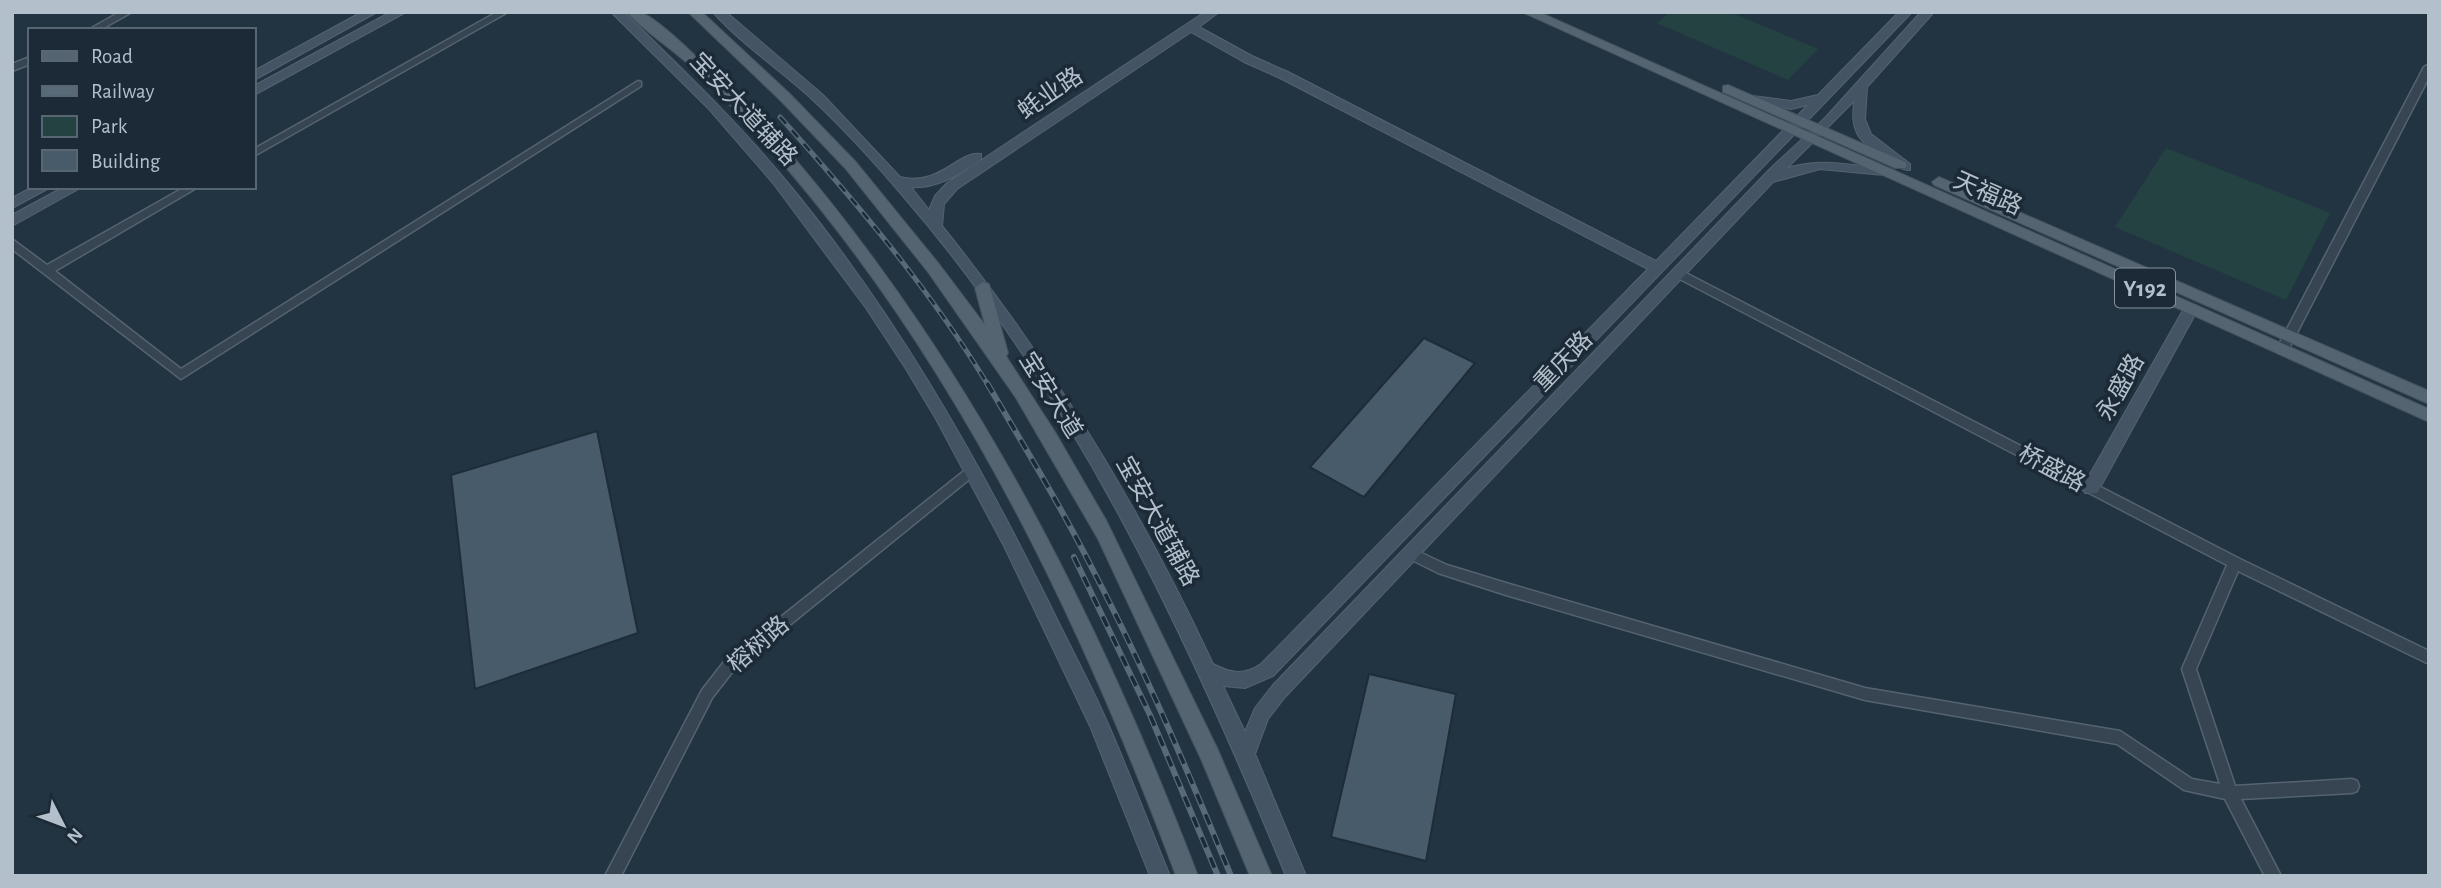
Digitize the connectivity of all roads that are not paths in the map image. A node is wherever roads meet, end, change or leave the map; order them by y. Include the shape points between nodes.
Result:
1 (128, 12) edge
2 (371, 12) edge
3 (400, 12) edge
4 (504, 12) edge
5 (617, 12) edge
6 (633, 12) edge
7 (694, 12) edge
8 (719, 12) edge
9 (1198, 12) edge
10 (1213, 12) edge
11 (1528, 12) edge
12 (1554, 12) edge
13 (1906, 12) edge
14 (1928, 12) edge
15 (1191, 27) junction
16 (96, 28) edge
17 (28, 61) edge
18 (2429, 67) edge
19 (12, 68) edge
20 (256, 75) edge
21 (638, 84) dead end
22 (1861, 84) junction
23 (256, 90) edge
24 (1823, 97) junction
25 (1746, 103) junction
26 (1795, 125) junction
27 (1815, 134) junction
28 (1769, 136) joint
29 (256, 152) edge
30 (1760, 160) junction
31 (1897, 170) junction
32 (896, 180) junction
33 (1762, 186) junction
34 (40, 189) edge
35 (71, 189) edge
36 (190, 189) edge
37 (12, 204) edge
38 (12, 221) edge
39 (935, 227) junction
40 (12, 243) edge
41 (1657, 267) junction
42 (47, 270) junction
43 (1678, 273) junction
44 (983, 288) junction
45 (2191, 309) junction
46 (2285, 343) junction
47 (1003, 363) junction
48 (2429, 398) edge
49 (2429, 416) edge
50 (973, 470) junction
51 (2091, 488) junction
52 (1411, 553) junction
53 (2235, 564) junction
54 (1329, 605) junction
55 (1348, 619) junction
56 (2429, 658) edge
57 (1208, 669) junction
58 (1247, 751) junction
59 (2352, 786) dead end
60 (2230, 793) junction
61 (613, 876) edge
62 (1160, 876) edge
63 (1187, 876) edge
64 (1261, 876) edge
65 (1296, 876) edge
66 (2273, 876) edge

1 - 16 street
2 - 20 main road
3 - 23 main road
4 - 29 street
5 - 50 main road, 宝安大道辅路 via 713,106 778,180 871,304
6 - 63 main road via 682,53 793,166 932,351 1090,640 1140,748
7 - 47 main road, 宝安大道 via 773,85 870,187
8 - 32 main road, 宝安大道辅路 via 797,79
9 - 32 main road, 蚝业路 via 945,176 918,184
10 - 15 main road, 蚝业路
11 - 25 main road, 天福路 / Y192
12 - 25 main road, 天福路 / Y192
13 - 24 main road, 重庆路
14 - 22 main road, 重庆路
15 - 39 main road, 蚝业路 via 952,186 934,210
15 - 41 main road via 1261,67
17 - 19 street
18 - 46 street
21 - 42 street via 181,375
22 - 27 main road, 重庆路
22 - 31 main road via 1858,119 1865,136
24 - 25 main road, Y192 via 1801,105
24 - 26 main road, 重庆路
25 - 26 main road, 天福路 / Y192
25 - 28 main road
26 - 27 main road, 天福路 / Y192
26 - 30 main road, 重庆路
27 - 31 main road, 天福路 / Y192
27 - 33 main road, 重庆路
28 - 30 main road via 1770,144
30 - 41 main road, 重庆路
31 - 33 main road via 1821,163 1795,168
31 - 45 main road, 天福路 / Y192
31 - 46 main road, 天福路 / Y192
32 - 39 main road, 宝安大道辅路
33 - 43 main road, 重庆路
34 - 37 main road
35 - 38 main road
36 - 42 street
39 - 44 main road, 宝安大道辅路
40 - 42 street
41 - 54 main road, 重庆路
43 - 51 street, 桥盛路
43 - 52 main road, 重庆路
44 - 47 main road
44 - 57 main road, 宝安大道辅路 via 1080,432
45 - 46 main road, 天福路 / Y192
45 - 51 main road, 永盛路
46 - 48 main road, 天福路 / Y192
46 - 49 main road, 天福路 / Y192
47 - 64 main road, 宝安大道 via 1100,526 1241,821
50 - 61 street, 榕树路 via 728,667 707,694
50 - 62 main road, 宝安大道辅路 via 1099,724
51 - 53 street, 桥盛路
52 - 55 main road, 重庆路
52 - 60 street via 1443,569 1506,589 1865,694 2120,738 2189,785
53 - 56 street, 桥盛路
53 - 60 street via 2189,669
54 - 55 main road
54 - 57 main road, 重庆路 via 1259,676 1236,682
55 - 58 main road, 重庆路 via 1270,701
57 - 58 main road, 宝安大道辅路
58 - 65 main road, 宝安大道辅路
59 - 60 street
60 - 66 street

